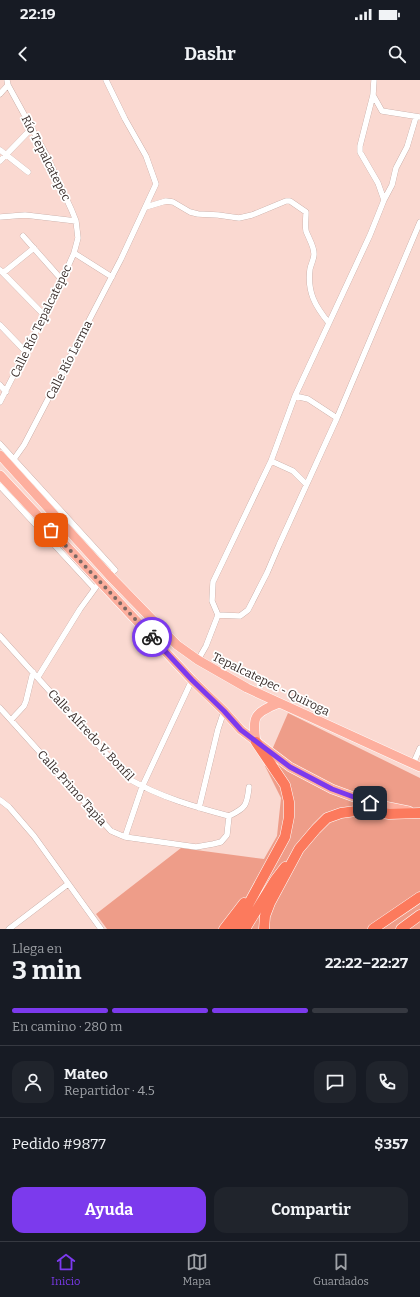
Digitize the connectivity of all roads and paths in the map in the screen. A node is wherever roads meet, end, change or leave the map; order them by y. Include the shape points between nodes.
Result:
1 (106, 80) edge
2 (374, 80) edge
3 (7, 83) edge
4 (0, 94) edge
5 (373, 95) junction
6 (419, 117) edge
7 (32, 128) junction
8 (0, 150) edge
9 (5, 155) junction
10 (0, 161) edge
11 (28, 172) dead end
12 (384, 200) junction
13 (146, 207) junction
14 (0, 217) edge
15 (76, 221) junction
16 (420, 222) edge
17 (23, 236) dead end
18 (78, 238) joint
19 (34, 248) junction
20 (74, 253) junction
21 (2, 272) edge
22 (112, 277) junction
23 (62, 280) junction
24 (45, 316) junction
25 (328, 324) junction
26 (0, 325) edge
27 (25, 351) junction
28 (0, 385) edge
29 (6, 392) junction
30 (295, 396) junction
31 (0, 402) edge
32 (337, 418) junction
33 (0, 444) edge
34 (0, 455) edge
35 (14, 459) junction
36 (271, 461) junction
37 (0, 479) edge
38 (306, 484) junction
39 (109, 575) junction
40 (97, 585) junction
41 (218, 615) junction
42 (0, 636) edge
43 (177, 645) junction
44 (168, 654) junction
45 (198, 660) junction
46 (33, 672) junction
47 (38, 677) junction
48 (192, 680) junction
49 (279, 703) junction
50 (0, 708) edge
51 (224, 711) junction
52 (11, 720) junction
53 (256, 742) junction
54 (420, 748) edge
55 (416, 765) edge
56 (142, 786) junction
57 (249, 787) dead end
58 (0, 800) edge
59 (199, 808) junction
60 (420, 813) edge
61 (229, 816) junction
62 (125, 837) junction
63 (299, 849) junction
64 (266, 872) junction
65 (68, 884) junction
66 (420, 897) edge
67 (420, 915) edge
68 (9, 929) edge
69 (100, 929) edge
70 (224, 929) edge
71 (235, 929) edge
72 (244, 929) edge
73 (264, 929) edge
74 (373, 929) edge
75 (401, 929) edge

1 - 13 street, Calle Río Lerma via 146,156 156,184
2 - 5 street
3 - 4 street
3 - 7 street, Río Tepalcatepec
5 - 6 street via 382,111
5 - 12 street via 360,152 378,183
6 - 12 street
7 - 9 street
7 - 15 street, Río Tepalcatepec
8 - 9 street
9 - 10 street
9 - 11 street
12 - 25 street
13 - 22 street, Calle Río Lerma
13 - 25 street via 166,201 198,214 240,218 286,201 293,202 306,212 306,229 314,255 309,283 320,312
14 - 15 street via 25,215
15 - 18 street, Río Tepalcatepec
16 - 32 street
17 - 19 street
18 - 20 street, Calle Río Tepalcatepec
19 - 21 street
19 - 23 street
20 - 22 street
20 - 23 street, Calle Río Tepalcatepec
21 - 24 street
22 - 35 street, Calle Río Lerma via 24,445
23 - 24 street, Calle Río Tepalcatepec
24 - 27 street, Calle Río Tepalcatepec
25 - 30 street
26 - 27 street
27 - 29 street, Calle Río Tepalcatepec
28 - 29 street
29 - 31 street, Calle Río Tepalcatepec
30 - 32 street via 308,399
30 - 36 street
32 - 38 street
33 - 35 street
34 - 39 main road, Tepalcatepec - Quiroga
35 - 39 street via 115,570
36 - 38 street via 293,471
36 - 41 street via 213,582 212,601
37 - 40 main road
38 - 41 street via 248,610 240,616
39 - 43 main road, Tepalcatepec - Quiroga
40 - 44 main road
40 - 47 street
41 - 45 street
42 - 46 street, Calle Alfredo V. Bonfil
43 - 44 main road
43 - 45 main road, Tepalcatepec - Quiroga
44 - 48 main road
45 - 49 main road, Tepalcatepec - Quiroga
46 - 47 street, Calle Alfredo V. Bonfil
46 - 52 street via 24,706
47 - 56 street, Calle Alfredo V. Bonfil via 129,779
48 - 51 main road
48 - 56 street
49 - 53 main road via 264,709 258,715 254,724
49 - 55 main road, Tepalcatepec - Quiroga
50 - 52 street, Calle Primo Tapia
51 - 53 main road
51 - 59 street
52 - 62 street, Calle Primo Tapia via 111,831
53 - 60 main road via 290,767 332,789 370,803
53 - 64 highway via 285,785 289,802 289,817 284,836
54 - 55 street
56 - 59 street, Calle Alfredo V. Bonfil
56 - 62 street
57 - 61 street via 246,805
58 - 65 street via 34,836
59 - 61 street, Calle Alfredo V. Bonfil
60 - 63 highway via 389,814 363,810 341,813 327,818
61 - 62 street, Calle Primo Tapia via 227,834 221,842 213,844 196,847
63 - 72 highway via 275,880
63 - 73 highway via 270,903
64 - 70 highway
64 - 71 highway
65 - 68 street
65 - 69 street
66 - 74 highway
67 - 75 highway

